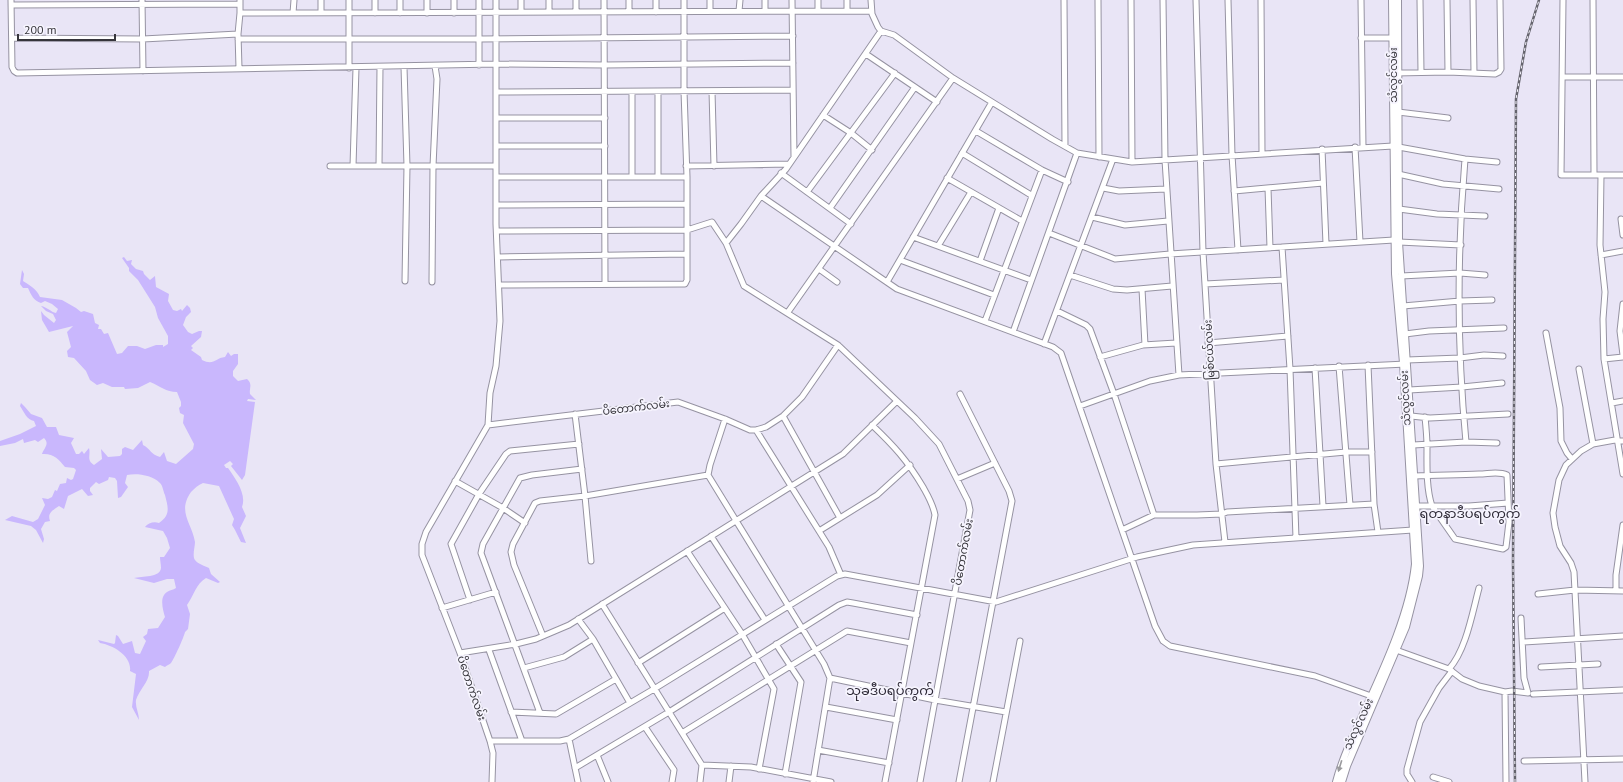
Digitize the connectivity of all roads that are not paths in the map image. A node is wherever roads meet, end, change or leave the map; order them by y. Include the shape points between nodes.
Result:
1 (294, 0) edge
2 (321, 0) edge
3 (349, 0) edge
4 (375, 0) edge
5 (400, 0) edge
6 (427, 0) edge
7 (454, 0) edge
8 (479, 0) edge
9 (496, 0) edge
10 (521, 0) edge
11 (549, 0) edge
12 (576, 0) edge
13 (604, 0) edge
14 (629, 0) edge
15 (656, 0) edge
16 (684, 0) edge
17 (710, 0) edge
18 (740, 0) edge
19 (765, 0) edge
20 (792, 0) edge
21 (818, 0) edge
22 (847, 0) edge
23 (871, 0) edge
24 (1064, 0) edge
25 (1098, 0) edge
26 (1131, 0) edge
27 (1163, 0) edge
28 (1196, 0) edge
29 (1228, 0) edge
30 (1261, 0) edge
31 (1361, 0) edge
32 (1392, 0) edge
33 (1398, 0) edge
34 (1420, 0) edge
35 (1447, 0) edge
36 (1473, 0) edge
37 (1500, 0) edge
38 (1563, 0) edge
39 (1593, 0) edge
40 (142, 2) edge
41 (240, 2) edge
42 (11, 3) edge
43 (793, 10) junction
44 (818, 10) junction
45 (847, 10) junction
46 (871, 10) junction
47 (629, 11) junction
48 (684, 11) junction
49 (710, 11) junction
50 (740, 11) junction
51 (765, 11) junction
52 (479, 12) junction
53 (496, 12) junction
54 (520, 12) junction
55 (549, 12) junction
56 (576, 12) junction
57 (604, 12) junction
58 (656, 12) junction
59 (240, 13) junction
60 (293, 13) junction
61 (320, 13) junction
62 (349, 13) junction
63 (375, 13) junction
64 (400, 13) junction
65 (427, 13) junction
66 (454, 13) junction
67 (881, 31) junction
68 (238, 36) junction
69 (793, 36) junction
70 (684, 37) junction
71 (12, 38) junction
72 (604, 38) junction
73 (1361, 38) junction
74 (1393, 38) junction
75 (143, 39) junction
76 (349, 39) junction
77 (480, 39) junction
78 (496, 39) junction
79 (866, 54) junction
80 (684, 63) junction
81 (793, 63) junction
82 (496, 64) junction
83 (479, 65) junction
84 (604, 65) junction
85 (404, 66) junction
86 (434, 66) junction
87 (380, 67) junction
88 (239, 68) junction
89 (349, 68) junction
90 (356, 68) junction
91 (143, 71) junction
92 (1421, 72) junction
93 (1448, 72) junction
94 (895, 73) junction
95 (1395, 73) junction
96 (1474, 73) junction
97 (1563, 77) junction
98 (1595, 77) junction
99 (1623, 77) edge
100 (953, 78) junction
101 (915, 87) junction
102 (793, 90) junction
103 (658, 91) junction
104 (684, 91) junction
105 (712, 91) junction
106 (496, 92) junction
107 (605, 92) junction
108 (632, 92) junction
109 (937, 102) junction
110 (992, 102) junction
111 (1398, 112) junction
112 (823, 115) junction
113 (496, 118) junction
114 (605, 118) junction
115 (1448, 118) dead end
116 (976, 130) junction
117 (851, 132) junction
118 (496, 146) junction
119 (605, 146) junction
120 (1065, 146) junction
121 (1395, 146) junction
122 (1355, 147) junction
123 (1362, 147) junction
124 (1322, 149) junction
125 (872, 150) junction
126 (962, 153) junction
127 (1078, 153) junction
128 (1262, 153) junction
129 (1232, 155) junction
130 (794, 157) junction
131 (1099, 157) junction
132 (1199, 157) junction
133 (1465, 159) junction
134 (1113, 160) junction
135 (1165, 160) junction
136 (1132, 162) junction
137 (1497, 162) dead end
138 (789, 164) junction
139 (330, 166) dead end
140 (353, 166) junction
141 (379, 166) junction
142 (407, 166) junction
143 (433, 166) junction
144 (496, 166) junction
145 (686, 166) junction
146 (714, 166) junction
147 (1042, 170) junction
148 (782, 173) junction
149 (1398, 174) junction
150 (1594, 174) junction
151 (1601, 174) junction
152 (1623, 175) edge
153 (496, 177) junction
154 (605, 177) junction
155 (632, 177) junction
156 (658, 177) junction
157 (687, 177) junction
158 (947, 178) junction
159 (1068, 182) junction
160 (1323, 183) junction
161 (1462, 186) junction
162 (1103, 188) junction
163 (1268, 188) junction
164 (1166, 189) junction
165 (1499, 189) dead end
166 (1234, 191) junction
167 (807, 192) junction
168 (971, 192) junction
169 (1031, 195) junction
170 (761, 196) junction
171 (605, 204) junction
172 (687, 204) junction
173 (496, 205) junction
174 (830, 208) junction
175 (999, 208) junction
176 (1399, 209) junction
177 (1462, 214) junction
178 (1485, 216) dead end
179 (1092, 217) junction
180 (1621, 219) dead end
181 (1022, 221) junction
182 (1168, 221) junction
183 (851, 224) junction
184 (605, 230) junction
185 (687, 230) junction
186 (497, 231) junction
187 (1049, 233) junction
188 (1623, 235) edge
189 (913, 237) junction
190 (1396, 241) junction
191 (1360, 242) junction
192 (726, 243) junction
193 (1326, 244) junction
194 (1461, 245) junction
195 (938, 246) junction
196 (1081, 246) junction
197 (835, 247) junction
198 (1282, 247) junction
199 (1270, 248) junction
200 (1238, 250) junction
201 (1623, 251) edge
202 (1203, 252) junction
203 (686, 254) junction
204 (1170, 254) junction
205 (606, 255) junction
206 (1601, 255) junction
207 (498, 257) junction
208 (900, 260) junction
209 (980, 261) junction
210 (819, 269) junction
211 (1004, 270) junction
212 (1460, 273) junction
213 (1070, 275) junction
214 (1486, 275) dead end
215 (1401, 276) junction
216 (1031, 280) junction
217 (1284, 280) junction
218 (405, 281) dead end
219 (432, 282) dead end
220 (837, 282) dead end
221 (887, 282) junction
222 (605, 284) junction
223 (1205, 284) junction
224 (498, 285) junction
225 (1172, 286) junction
226 (1142, 289) junction
227 (994, 296) junction
228 (1492, 300) dead end
229 (1460, 301) junction
230 (1623, 304) edge
231 (1403, 306) junction
232 (1057, 311) junction
233 (788, 312) junction
234 (985, 321) junction
235 (1504, 328) dead end
236 (1460, 330) junction
237 (1013, 332) junction
238 (1546, 333) dead end
239 (1405, 334) junction
240 (1288, 336) junction
241 (1176, 343) junction
242 (1208, 343) junction
243 (1044, 344) junction
244 (838, 345) junction
245 (1145, 345) junction
246 (1503, 356) dead end
247 (1623, 356) edge
248 (1100, 357) junction
249 (1460, 358) junction
250 (1604, 359) junction
251 (1406, 363) junction
252 (1368, 365) junction
253 (1339, 366) junction
254 (1315, 368) junction
255 (1290, 369) junction
256 (1579, 369) dead end
257 (1210, 373) junction
258 (1179, 375) junction
259 (1502, 383) dead end
260 (1462, 387) junction
261 (1409, 390) junction
262 (960, 394) dead end
263 (1114, 394) junction
264 (896, 401) junction
265 (1623, 401) edge
266 (1612, 403) junction
267 (1080, 406) junction
268 (575, 414) junction
269 (1508, 414) dead end
270 (1463, 415) junction
271 (783, 416) junction
272 (1411, 416) junction
273 (1425, 417) junction
274 (725, 419) junction
275 (488, 425) junction
276 (872, 425) junction
277 (756, 430) junction
278 (1621, 441) edge
279 (1466, 442) junction
280 (1497, 443) dead end
281 (579, 444) junction
282 (1427, 444) junction
283 (1593, 444) junction
284 (1413, 445) junction
285 (1346, 452) junction
286 (1372, 452) junction
287 (1319, 454) junction
288 (1293, 456) junction
289 (1572, 459) junction
290 (995, 463) junction
291 (1216, 464) junction
292 (910, 465) junction
293 (582, 469) junction
294 (814, 472) junction
295 (1623, 474) edge
296 (708, 475) junction
297 (1415, 476) junction
298 (1428, 476) junction
299 (956, 479) junction
300 (455, 481) junction
301 (791, 486) junction
302 (479, 494) junction
303 (585, 496) junction
304 (1508, 503) junction
305 (1350, 504) junction
306 (1374, 504) junction
307 (1323, 506) junction
308 (1417, 506) junction
309 (1432, 506) junction
310 (504, 508) junction
311 (1295, 508) junction
312 (1222, 514) junction
313 (1154, 515) junction
314 (840, 518) junction
315 (736, 520) junction
316 (525, 522) junction
317 (1623, 525) edge
318 (1122, 530) junction
319 (1413, 530) junction
320 (819, 531) junction
321 (1378, 532) junction
322 (711, 536) junction
323 (1296, 538) junction
324 (1225, 542) junction
325 (687, 551) junction
326 (1132, 558) junction
327 (590, 561) dead end
328 (841, 574) junction
329 (922, 588) junction
330 (1479, 588) dead end
331 (1575, 590) junction
332 (1616, 591) junction
333 (1623, 591) edge
334 (496, 592) junction
335 (955, 594) junction
336 (1538, 594) dead end
337 (470, 600) junction
338 (993, 601) junction
339 (602, 604) junction
340 (1410, 604) junction
341 (788, 606) junction
342 (442, 608) junction
343 (725, 608) junction
344 (917, 615) junction
345 (1521, 618) dead end
346 (578, 619) junction
347 (765, 620) junction
348 (802, 628) junction
349 (742, 634) junction
350 (543, 636) junction
351 (1623, 636) edge
352 (1577, 638) junction
353 (593, 639) junction
354 (1020, 641) dead end
355 (1523, 642) junction
356 (911, 643) junction
357 (516, 644) junction
358 (776, 644) junction
359 (489, 650) junction
360 (1396, 650) junction
361 (815, 651) junction
362 (460, 653) junction
363 (755, 658) junction
364 (638, 663) junction
365 (1598, 664) dead end
366 (1578, 665) junction
367 (791, 666) junction
368 (1540, 667) dead end
369 (524, 668) junction
370 (1451, 670) junction
371 (830, 678) junction
372 (616, 679) junction
373 (768, 680) junction
374 (654, 689) junction
375 (1623, 690) edge
376 (1505, 692) junction
377 (1579, 692) junction
378 (902, 693) junction
379 (1533, 694) dead end
380 (1374, 698) junction
381 (935, 700) junction
382 (630, 703) junction
383 (826, 707) junction
384 (973, 707) junction
385 (511, 712) junction
386 (669, 712) junction
387 (1006, 712) junction
388 (540, 713) junction
389 (897, 720) junction
390 (645, 727) junction
391 (682, 733) junction
392 (569, 739) junction
393 (490, 741) junction
394 (522, 741) junction
395 (818, 750) junction
396 (597, 755) junction
397 (1623, 759) edge
398 (1524, 761) dead end
399 (1583, 761) junction
400 (889, 763) junction
401 (702, 765) junction
402 (731, 766) junction
403 (575, 768) junction
404 (759, 768) junction
405 (786, 774) junction
406 (1433, 777) dead end
407 (813, 780) edge
408 (492, 782) edge
409 (578, 782) edge
410 (608, 782) edge
411 (672, 782) edge
412 (700, 782) edge
413 (729, 782) edge
414 (831, 782) edge
415 (885, 782) edge
416 (920, 782) edge
417 (959, 782) edge
418 (993, 782) edge
419 (1336, 782) edge
420 (1342, 782) edge
421 (1412, 782) edge
422 (1449, 782) edge
423 (1506, 782) edge
424 (1584, 782) edge

1 - 60 street
2 - 61 street
3 - 62 street
4 - 63 street
5 - 64 street
6 - 65 street
7 - 66 street
8 - 52 street
9 - 53 street, ပိတောက်လမ်း
10 - 54 street
11 - 55 street
12 - 56 street
13 - 57 street
14 - 47 street
15 - 58 street
16 - 48 street
17 - 49 street
18 - 50 street
19 - 51 street
20 - 43 street
21 - 44 street
22 - 45 street
23 - 46 street
24 - 120 street
25 - 131 street
26 - 136 street
27 - 135 street
28 - 132 street, မြစ်ငယ်လမ်း
29 - 129 street
30 - 128 street
31 - 73 street
32 - 74 main road, သံလွင်လမ်း
33 - 95 main road, သံလွင်လမ်း
34 - 92 street
35 - 93 street
36 - 96 street
37 - 96 street via 1500,70 1495,74
38 - 97 street
39 - 98 street
40 - 41 street
40 - 42 street
40 - 75 street
41 - 59 street
42 - 71 street
43 - 44 street
43 - 51 street
43 - 69 street
44 - 45 street
45 - 46 street
46 - 67 street
47 - 57 street
47 - 58 street
48 - 49 street
48 - 58 street
48 - 70 street
49 - 50 street
50 - 51 street
52 - 53 street
52 - 66 street
52 - 77 street
53 - 54 street
53 - 78 street, ပိတောက်လမ်း
54 - 55 street
55 - 56 street
56 - 57 street
57 - 72 street
59 - 60 street
59 - 68 street
60 - 61 street
61 - 62 street
62 - 63 street
62 - 76 street
63 - 64 street
64 - 65 street
65 - 66 street
67 - 79 street
67 - 100 street via 894,35
68 - 75 street
68 - 76 street
68 - 88 street
69 - 70 street
69 - 81 street
70 - 72 street
70 - 80 street
71 - 75 street
71 - 91 street via 12,69 17,73
72 - 78 street
72 - 84 street
73 - 74 street
73 - 123 street
74 - 95 main road, သံလွင်လမ်း
75 - 91 street
76 - 77 street
76 - 89 street
77 - 78 street
77 - 83 street
78 - 82 street, ပိတောက်လမ်း
79 - 94 street
79 - 112 street
80 - 81 street
80 - 84 street
80 - 104 street
81 - 102 street
82 - 83 street
82 - 84 street
82 - 106 street, ပိတောက်လမ်း
83 - 86 street
84 - 107 street
85 - 86 street
85 - 87 street
85 - 142 street
86 - 143 street via 437,79
87 - 90 street
87 - 141 street
88 - 89 street
88 - 91 street
89 - 90 street
90 - 140 street
92 - 93 street
92 - 95 street
93 - 96 street
94 - 101 street
94 - 117 street
95 - 111 main road, သံလွင်လမ်း
95 - 121 main road, သံလွင်လမ်း
97 - 98 street
97 - 150 street via 1561,175
98 - 99 street
98 - 150 street
100 - 109 street
100 - 110 street
101 - 109 street
101 - 125 street
102 - 105 street
102 - 130 street
103 - 104 street
103 - 108 street
103 - 156 street
104 - 105 street
104 - 145 street
105 - 146 street
106 - 107 street
106 - 113 street, ပိတောက်လမ်း
107 - 108 street
107 - 114 street
108 - 155 street
109 - 183 street
110 - 116 street
110 - 120 street
111 - 115 street
111 - 121 main road, သံလွင်လမ်း
112 - 117 street
112 - 130 street
113 - 114 street
113 - 118 street, ပိတောက်လမ်း
114 - 119 street
116 - 126 street
116 - 147 street
117 - 125 street
117 - 167 street
118 - 119 street
118 - 144 street, ပိတောက်လမ်း
119 - 154 street
120 - 127 street
121 - 123 street
121 - 133 street
121 - 149 main road, သံလွင်လမ်း
121 - 190 main road, သံလွင်လမ်း
122 - 123 street
122 - 124 street
122 - 191 street
124 - 128 street
124 - 160 street
125 - 174 street
126 - 158 street
126 - 169 street
127 - 131 street
127 - 159 street
128 - 129 street
129 - 132 street
129 - 166 street
130 - 138 street
131 - 134 street
132 - 135 street
132 - 202 street, မြစ်ငယ်လမ်း
133 - 137 street
133 - 161 street
134 - 136 street
134 - 162 street
135 - 136 street
135 - 164 street
138 - 146 street
138 - 148 street
139 - 140 street
140 - 141 street
141 - 142 street
142 - 143 street
142 - 218 street
143 - 144 street
143 - 219 street
144 - 153 street, ပိတောက်လမ်း
145 - 146 street
145 - 157 street
147 - 159 street
147 - 169 street
148 - 167 street
148 - 170 street
149 - 161 street
149 - 176 main road, သံလွင်လမ်း
150 - 151 street
151 - 152 street
151 - 206 street
153 - 154 street
153 - 173 street, ပိတောက်လမ်း
154 - 155 street
154 - 171 street
155 - 156 street
156 - 157 street
157 - 172 street
158 - 168 street
158 - 189 street
159 - 187 street
160 - 163 street
160 - 193 street
161 - 165 street
161 - 177 street
162 - 164 street via 1119,191
162 - 179 street
163 - 166 street
163 - 199 street
164 - 182 street
166 - 200 street
167 - 174 street
168 - 175 street
168 - 195 street
169 - 181 street
170 - 192 street
170 - 197 street
171 - 172 street
171 - 173 street
171 - 184 street
172 - 185 street
173 - 186 street, ပိတောက်လမ်း
174 - 183 street
175 - 181 street
175 - 209 street
176 - 177 street
176 - 190 main road, သံလွင်လမ်း
177 - 178 street
177 - 194 street
179 - 182 street via 1125,225
179 - 196 street
180 - 188 street
181 - 211 street
182 - 204 street
183 - 197 street
184 - 185 street
184 - 186 street
184 - 205 street
185 - 192 street, ပိတောက်လမ်း via 712,222
185 - 203 street
186 - 207 street, ပိတောက်လမ်း
187 - 196 street
187 - 216 street
189 - 195 street
189 - 208 street
190 - 191 street
190 - 194 street
190 - 215 main road, သံလွင်လမ်း
190 - 251 main road, သံလွင်လမ်း via 1398,312
191 - 193 street
192 - 233 street, ပိတောက်လမ်း via 744,286
193 - 198 street
194 - 212 street
195 - 209 street
196 - 204 street via 1115,259
196 - 213 street
197 - 210 street
197 - 221 street
198 - 199 street
198 - 217 street
199 - 200 street
200 - 202 street
201 - 206 street
202 - 204 street
202 - 223 street, မြစ်ငယ်လမ်း
203 - 205 street
203 - 222 street via 685,284
204 - 225 street
205 - 207 street
205 - 222 street
206 - 250 street via 1605,292
207 - 224 street, ပိတောက်လမ်း
208 - 221 street
208 - 227 street
209 - 211 street
210 - 220 street
210 - 233 street
211 - 216 street
211 - 227 street
212 - 214 street
212 - 215 street
212 - 229 street
213 - 226 street via 1113,289
213 - 232 street
215 - 231 main road, သံလွင်လမ်း
216 - 237 street
217 - 223 street
217 - 240 street
221 - 234 street via 897,289
222 - 224 street
223 - 242 street, မြစ်ငယ်လမ်း
224 - 275 street, ပိတောက်လမ်း via 499,328
225 - 226 street
225 - 241 street
226 - 245 street
227 - 234 street
228 - 229 street
229 - 231 street
229 - 236 street
230 - 247 street via 1620,332
231 - 239 main road, သံလွင်လမ်း
232 - 243 street
232 - 248 street via 1090,329
233 - 244 street, ပိတောက်လမ်း
234 - 237 street
235 - 236 street
236 - 239 street
236 - 249 street
237 - 243 street
238 - 289 street via 1560,408 1561,441
239 - 251 main road, သံလွင်လမ်း
240 - 242 street
240 - 255 street
241 - 245 street
241 - 258 street
242 - 257 street, မြစ်ငယ်လမ်း
243 - 267 street via 1061,353
244 - 264 street, ပိတောက်လမ်း
244 - 271 street via 802,397
245 - 248 street
246 - 249 street
247 - 250 street
248 - 263 street
249 - 251 street
249 - 260 street
250 - 266 street
251 - 252 street
251 - 261 main road, သံလွင်လမ်း
251 - 319 main road, သံလွင်လမ်း
252 - 253 street
252 - 286 street
253 - 254 street
253 - 285 street
254 - 255 street
254 - 287 street
255 - 257 street
255 - 288 street
256 - 283 street
257 - 258 street
257 - 291 street, မြစ်ငယ်လမ်း
258 - 263 street via 1150,381
259 - 260 street
260 - 261 street
260 - 270 street
261 - 272 main road, သံလွင်လမ်း
262 - 290 street
263 - 267 street
263 - 313 street
264 - 276 street
264 - 299 street, ပိတောက်လမ်း via 939,444
265 - 266 street
266 - 278 street
267 - 318 street
268 - 274 street, ပိတောက်လမ်း via 678,402
268 - 275 street, ပိတောက်လမ်း
268 - 281 street
269 - 270 street
270 - 273 street
270 - 279 street
271 - 277 street
271 - 294 street
272 - 273 street
272 - 284 main road, သံလွင်လမ်း
273 - 282 street
274 - 277 street, ပိတောက်လမ်း via 750,430
274 - 296 street
275 - 300 street, ပိတောက်လမ်း
276 - 292 street
276 - 294 street via 844,454
277 - 301 street
278 - 283 street
278 - 295 street
279 - 280 street
279 - 282 street
281 - 293 street
281 - 302 street via 510,451
282 - 284 street
282 - 298 street
283 - 289 street
284 - 297 main road, သံလွင်လမ်း
285 - 286 street
285 - 287 street
285 - 305 street
286 - 306 street
287 - 288 street
287 - 307 street
288 - 291 street
288 - 311 street
289 - 331 street via 1559,480 1553,513 1560,546 1574,572
290 - 299 street
290 - 338 street via 1012,501
291 - 312 street, မြစ်ငယ်လမ်း
292 - 314 street via 877,495
292 - 329 street via 933,504 935,515
293 - 303 street
293 - 310 street via 520,478
294 - 301 street
294 - 314 street
296 - 303 street
296 - 315 street
297 - 298 street
297 - 308 main road, သံလွင်လမ်း
298 - 304 street via 1503,473 1507,475
298 - 309 street
299 - 335 street, ပိတောက်လမ်း via 970,510
300 - 302 street
300 - 342 street, ပိတောက်လမ်း via 426,532 422,544 422,555
301 - 315 street
301 - 320 street
302 - 310 street
302 - 337 street via 451,544
303 - 316 street via 535,503
303 - 327 street
304 - 309 street
304 - 309 street via 1509,522 1506,547 1503,549 1455,539
305 - 306 street
305 - 307 street
306 - 321 street
307 - 311 street
308 - 309 street
308 - 340 main road, သံလွင်လမ်း via 1420,566
310 - 316 street
310 - 334 street via 483,544 482,553
311 - 312 street
311 - 323 street
312 - 313 street
312 - 324 street, မြစ်ငယ်လမ်း
313 - 318 street
314 - 320 street
315 - 322 street
315 - 341 street
316 - 350 street via 511,552
317 - 332 street
318 - 326 street
319 - 321 street
319 - 340 main road, သံလွင်လမ်း via 1415,564
320 - 328 street
321 - 323 street
322 - 325 street
322 - 347 street
323 - 324 street
324 - 326 street via 1193,545
325 - 339 street
325 - 343 street
326 - 338 street
326 - 380 street via 1155,626 1163,641 1170,646 1315,676
328 - 329 street
328 - 341 street
329 - 335 street
329 - 344 street
330 - 370 street via 1462,648
331 - 332 street
331 - 336 street
331 - 352 street
332 - 333 street
334 - 337 street
334 - 357 street
335 - 338 street
335 - 381 street, ပိတောက်လမ်း
337 - 342 street
338 - 384 street
339 - 346 street
339 - 364 street
340 - 360 main road, သံလွင်လမ်း via 1406,627
340 - 380 main road, သံလွင်လမ်း
341 - 347 street
341 - 348 street
342 - 362 street, ပိတောက်လမ်း
343 - 349 street
343 - 364 street
344 - 348 street via 847,602
344 - 356 street
345 - 355 street
346 - 350 street
346 - 353 street
347 - 349 street
348 - 358 street
348 - 361 street
349 - 363 street
349 - 374 street
350 - 357 street
351 - 352 street
352 - 355 street
352 - 366 street
353 - 369 street via 564,657
353 - 372 street
354 - 387 street
355 - 376 street via 1524,678 1528,693
356 - 361 street via 847,631
356 - 378 street
357 - 359 street
357 - 369 street
358 - 363 street
358 - 367 street
359 - 362 street
359 - 385 street
360 - 370 street
360 - 380 main road, သံလွင်လမ်း
361 - 367 street
361 - 371 street
362 - 393 street, ပိတောက်လမ်း
363 - 373 street
363 - 386 street
364 - 374 street
365 - 366 street
366 - 368 street
366 - 377 street
367 - 373 street
367 - 405 street via 801,682
369 - 388 street
370 - 376 street via 1479,686
370 - 421 street via 1420,722 1407,768 1407,774
371 - 378 street
371 - 383 street
372 - 382 street
372 - 388 street via 556,714
373 - 391 street
373 - 404 street via 774,689
374 - 382 street
374 - 386 street
375 - 377 street
376 - 423 street
377 - 379 street
377 - 399 street
378 - 381 street
378 - 389 street
380 -> 419 main road, သံလွင်လမ်း via 1341,763
380 - 420 main road, သံလွင်လမ်း
381 - 384 street
381 - 416 street, ပိတောက်လမ်း
382 - 392 street
383 - 389 street
383 - 395 street
384 - 387 street
384 - 417 street
385 - 388 street
385 - 394 street
386 - 390 street
386 - 391 street
387 - 418 street
389 - 400 street
390 - 396 street
390 - 411 street via 674,770
391 - 401 street
392 - 394 street
392 - 403 street
393 - 394 street
393 - 408 street, ပိတောက်လမ်း via 493,753
395 - 400 street
395 - 407 street
396 - 403 street
396 - 410 street
397 - 399 street
398 - 399 street
399 - 424 street
400 - 415 street
401 - 402 street
401 - 412 street
402 - 404 street
402 - 413 street
403 - 409 street
404 - 405 street
405 - 407 street
406 - 422 street
407 - 414 street

